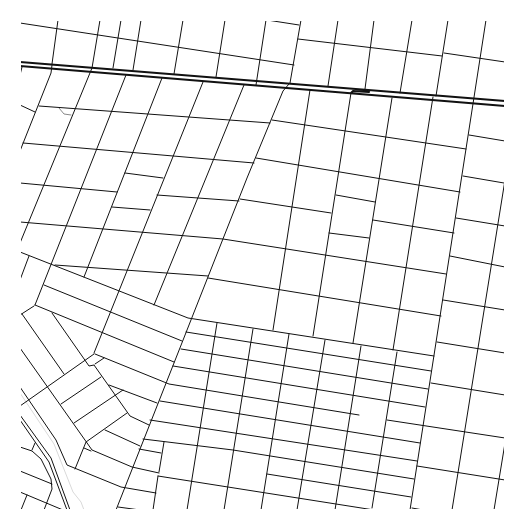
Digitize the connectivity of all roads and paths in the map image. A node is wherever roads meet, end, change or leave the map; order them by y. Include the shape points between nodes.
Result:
1 (58, 20) edge
2 (100, 20) edge
3 (120, 20) edge
4 (141, 20) edge
5 (183, 20) edge
6 (225, 20) edge
7 (266, 20) edge
8 (301, 20) edge
9 (338, 20) edge
10 (374, 20) edge
11 (412, 20) edge
12 (448, 20) edge
13 (486, 20) edge
14 (20, 23) edge
15 (300, 25) junction
16 (57, 29) junction
17 (97, 35) junction
18 (118, 38) junction
19 (298, 39) junction
20 (138, 41) junction
21 (335, 43) junction
22 (370, 47) junction
23 (178, 48) junction
24 (406, 52) junction
25 (219, 54) junction
26 (442, 54) junction
27 (480, 58) junction
28 (260, 60) junction
29 (20, 62) edge
30 (505, 62) edge
31 (52, 64) junction
32 (294, 65) junction
33 (21, 66) edge
34 (92, 68) junction
35 (52, 69) junction
36 (113, 69) junction
37 (133, 71) junction
38 (90, 72) junction
39 (174, 74) junction
40 (20, 75) edge
41 (126, 75) junction
42 (162, 78) junction
43 (216, 78) junction
44 (203, 81) junction
45 (256, 81) junction
46 (244, 84) junction
47 (290, 84) junction
48 (256, 85) junction
49 (328, 87) junction
50 (285, 88) junction
51 (310, 90) junction
52 (364, 90) junction
53 (379, 91) junction
54 (351, 93) junction
55 (400, 93) junction
56 (392, 96) junction
57 (434, 96) junction
58 (473, 99) junction
59 (432, 100) junction
60 (505, 101) edge
61 (473, 104) junction
62 (20, 105) edge
63 (38, 106) junction
64 (505, 106) edge
65 (60, 108) junction
66 (75, 110) junction
67 (36, 112) junction
68 (111, 112) junction
69 (73, 115) junction
70 (148, 115) junction
71 (189, 118) junction
72 (230, 120) junction
73 (272, 120) junction
74 (270, 124) junction
75 (305, 125) junction
76 (345, 131) junction
77 (468, 135) junction
78 (386, 137) junction
79 (20, 139) edge
80 (24, 140) junction
81 (505, 141) edge
82 (23, 143) junction
83 (425, 144) junction
84 (60, 147) junction
85 (466, 149) junction
86 (96, 150) junction
87 (20, 151) edge
88 (133, 153) junction
89 (172, 156) junction
90 (256, 158) junction
91 (214, 160) junction
92 (254, 163) junction
93 (298, 165) junction
94 (339, 172) junction
95 (125, 173) junction
96 (463, 176) junction
97 (164, 178) junction
98 (379, 178) junction
99 (505, 182) edge
100 (20, 183) edge
101 (44, 185) junction
102 (419, 185) junction
103 (81, 188) junction
104 (118, 192) junction
105 (460, 192) junction
106 (158, 195) junction
107 (335, 195) junction
108 (198, 197) junction
109 (239, 200) junction
110 (376, 202) junction
111 (112, 207) junction
112 (292, 207) junction
113 (151, 210) junction
114 (332, 213) junction
115 (456, 218) junction
116 (373, 220) junction
117 (20, 222) edge
118 (28, 223) junction
119 (498, 225) junction
120 (66, 226) junction
121 (412, 226) junction
122 (505, 226) edge
123 (103, 229) junction
124 (142, 232) junction
125 (329, 233) junction
126 (454, 233) junction
127 (183, 235) junction
128 (370, 238) junction
129 (223, 239) junction
130 (20, 243) edge
131 (286, 249) junction
132 (20, 252) edge
133 (325, 255) junction
134 (29, 256) junction
135 (450, 256) junction
136 (366, 262) junction
137 (51, 264) junction
138 (491, 265) junction
139 (54, 266) junction
140 (88, 266) junction
141 (505, 267) edge
142 (406, 268) junction
143 (128, 269) junction
144 (168, 273) junction
145 (447, 274) junction
146 (84, 277) junction
147 (208, 277) junction
148 (20, 280) edge
149 (43, 285) junction
150 (279, 290) junction
151 (119, 291) junction
152 (319, 296) junction
153 (443, 300) junction
154 (359, 303) junction
155 (35, 305) junction
156 (154, 305) junction
157 (485, 307) junction
158 (400, 310) junction
159 (505, 310) edge
160 (111, 312) junction
161 (52, 314) junction
162 (21, 315) edge
163 (441, 316) junction
164 (192, 319) junction
165 (217, 322) junction
166 (253, 328) junction
167 (273, 331) junction
168 (186, 332) junction
169 (289, 333) junction
170 (102, 334) junction
171 (214, 337) junction
172 (313, 337) junction
173 (325, 340) junction
174 (182, 342) junction
175 (437, 342) junction
176 (251, 343) junction
177 (353, 344) junction
178 (361, 345) junction
179 (20, 348) edge
180 (286, 348) junction
181 (478, 348) junction
182 (180, 349) junction
183 (393, 350) junction
184 (398, 351) junction
185 (94, 353) junction
186 (505, 353) edge
187 (323, 354) junction
188 (212, 355) junction
189 (434, 356) junction
190 (104, 358) junction
191 (85, 360) junction
192 (359, 360) junction
193 (248, 361) junction
194 (174, 362) junction
195 (94, 365) junction
196 (395, 365) junction
197 (172, 366) junction
198 (284, 366) junction
199 (432, 371) junction
200 (320, 372) junction
201 (209, 373) junction
202 (65, 374) junction
203 (102, 377) junction
204 (356, 378) junction
205 (245, 379) junction
206 (166, 383) junction
207 (392, 383) junction
208 (430, 383) junction
209 (107, 384) junction
210 (280, 385) junction
211 (47, 386) junction
212 (20, 387) edge
213 (123, 390) junction
214 (429, 390) junction
215 (472, 390) junction
216 (206, 391) junction
217 (317, 391) junction
218 (115, 395) junction
219 (505, 395) edge
220 (242, 396) junction
221 (353, 396) junction
222 (28, 400) junction
223 (159, 400) junction
224 (389, 401) junction
225 (278, 402) junction
226 (158, 403) junction
227 (21, 405) edge
228 (60, 405) junction
229 (203, 408) junction
230 (314, 408) junction
231 (426, 408) junction
232 (127, 413) junction
233 (239, 414) junction
234 (350, 414) junction
235 (20, 415) edge
236 (359, 415) dead end
237 (20, 420) edge
238 (150, 420) junction
239 (275, 420) junction
240 (386, 420) junction
241 (74, 424) junction
242 (149, 425) junction
243 (423, 425) junction
244 (311, 426) junction
245 (200, 428) junction
246 (104, 430) junction
247 (347, 432) junction
248 (465, 432) junction
249 (236, 433) junction
250 (384, 437) junction
251 (272, 438) junction
252 (505, 438) edge
253 (143, 439) junction
254 (86, 442) junction
255 (164, 442) junction
256 (35, 443) junction
257 (420, 443) junction
258 (505, 443) edge
259 (308, 444) junction
260 (140, 446) junction
261 (197, 446) junction
262 (20, 447) edge
263 (84, 448) junction
264 (139, 449) junction
265 (233, 450) junction
266 (344, 450) junction
267 (32, 451) junction
268 (94, 452) junction
269 (162, 453) junction
270 (381, 455) junction
271 (269, 456) junction
272 (418, 461) junction
273 (305, 462) junction
274 (417, 466) junction
275 (132, 467) junction
276 (342, 468) junction
277 (75, 469) junction
278 (20, 471) edge
279 (458, 472) junction
280 (159, 473) junction
281 (266, 474) junction
282 (378, 474) junction
283 (158, 476) junction
284 (415, 479) junction
285 (499, 479) junction
286 (302, 480) junction
287 (505, 480) edge
288 (191, 481) junction
289 (53, 484) junction
290 (339, 486) junction
291 (227, 487) junction
292 (124, 488) junction
293 (20, 492) edge
294 (375, 492) junction
295 (263, 493) junction
296 (156, 494) junction
297 (27, 495) junction
298 (412, 497) junction
299 (299, 498) junction
300 (46, 502) junction
301 (336, 504) junction
302 (117, 506) junction
303 (131, 509) edge
304 (410, 509) edge
305 (21, 510) edge
306 (44, 510) edge
307 (63, 510) edge
308 (69, 510) edge
309 (116, 510) edge
310 (140, 510) edge
311 (153, 510) edge
312 (187, 510) edge
313 (224, 510) edge
314 (261, 510) edge
315 (298, 510) edge
316 (335, 510) edge
317 (373, 510) edge
318 (423, 510) edge
319 (452, 510) edge
320 (494, 510) edge

1 - 16 street
2 - 17 street
3 - 18 street
4 - 20 street
5 - 23 street
6 - 25 street
7 - 15 street
7 - 28 street
8 - 15 street
9 - 21 street
10 - 22 street
11 - 24 street
12 - 26 street
13 - 27 street
14 - 16 street
15 - 19 street
16 - 17 street
16 - 31 street
17 - 18 street
17 - 34 street
18 - 20 street
18 - 36 street
19 - 21 street
19 - 32 street
20 - 23 street
20 - 37 street
21 - 22 street
21 - 49 street
22 - 24 street
22 - 52 street
23 - 25 street
23 - 39 street
24 - 26 street
24 - 55 street
25 - 28 street
25 - 43 street
26 - 27 street
26 - 57 street
27 - 30 street
27 - 58 street
28 - 32 street
28 - 45 street
29 - 31 main road
31 - 34 main road
31 - 35 street
32 - 47 street
33 - 35 main road
33 - 40 street
34 - 36 main road
34 - 38 street
35 - 38 main road
35 - 63 street
36 - 37 main road
37 - 39 main road
38 - 41 main road
38 - 66 street
39 - 43 main road
41 - 42 main road
41 - 68 street
42 - 44 main road
42 - 70 street
43 - 45 main road
44 - 46 main road
44 - 71 street
45 - 47 main road
45 - 48 street
46 - 48 main road
46 - 72 street
47 - 49 main road
47 - 50 street
48 - 50 main road
49 - 52 main road
50 - 51 main road
50 - 73 street
51 - 54 main road
51 - 75 street
52 - 53 main road
53 - 54 main road
53 - 55 main road
54 - 56 main road
54 - 76 street
55 - 57 main road
56 - 59 main road
56 - 78 street
57 - 58 main road
57 - 59 street
58 - 60 main road
58 - 61 street
59 - 61 main road
59 - 83 street
61 - 64 main road
61 - 77 street
62 - 67 street
63 - 65 street
63 - 67 street
65 - 66 street
65 - 69 lane via 64,114
66 - 68 street
66 - 69 street
67 - 80 street
68 - 70 street
68 - 86 street
69 - 84 street
70 - 71 street
70 - 88 street
71 - 72 street
71 - 89 street
72 - 74 street
72 - 91 street
73 - 74 street
73 - 75 street
74 - 90 street
75 - 76 street
75 - 93 street
76 - 78 street
76 - 94 street
77 - 81 street
77 - 85 street
78 - 83 street
78 - 98 street
79 - 80 street
80 - 82 street
82 - 84 street
82 - 87 street
83 - 85 street
83 - 102 street
84 - 86 street
84 - 101 street
85 - 96 street
86 - 88 street
86 - 103 street
88 - 89 street
88 - 95 street
89 - 91 street
89 - 97 street
90 - 92 street
90 - 93 street
91 - 92 street
91 - 108 street
92 - 109 street
93 - 94 street
93 - 112 street
94 - 98 street
94 - 107 street
95 - 97 street
95 - 104 street
96 - 99 street
96 - 105 street
97 - 106 street
98 - 102 street
98 - 110 street
99 - 119 street
100 - 101 street
101 - 103 street
101 - 118 street
102 - 105 street
102 - 121 street
103 - 104 street
103 - 120 street
104 - 111 street
105 - 115 street
106 - 108 street
106 - 113 street
107 - 110 street
107 - 114 street
108 - 109 street
108 - 127 street
109 - 112 street
109 - 129 street
110 - 116 street
111 - 113 street
111 - 123 street
112 - 114 street
112 - 131 street
113 - 124 street
114 - 125 street
115 - 119 street
115 - 126 street
116 - 121 street
116 - 128 street
117 - 118 street
118 - 120 street
118 - 130 street
119 - 122 street
119 - 138 street
120 - 123 street
120 - 137 street
121 - 126 street
121 - 142 street
123 - 124 street
123 - 140 street
124 - 127 street
124 - 143 street
125 - 128 street
125 - 133 street
126 - 135 street
127 - 129 street
127 - 144 street
128 - 136 street
129 - 131 street
129 - 147 street
131 - 133 street
131 - 150 street
132 - 134 street
133 - 136 street
133 - 152 street
134 - 137 street
134 - 148 street
135 - 138 street
135 - 145 street
136 - 142 street
136 - 154 street
137 - 139 street
137 - 149 street
138 - 141 street
138 - 157 street
139 - 140 street
139 - 146 street
140 - 143 street
140 - 146 street
142 - 145 street
142 - 158 street
143 - 144 street
143 - 151 street
144 - 147 street
144 - 156 street
145 - 153 street
146 - 151 street
147 - 150 street
147 - 164 street
149 - 155 street
149 - 160 street
150 - 152 street
150 - 167 street
151 - 156 street
151 - 160 street
152 - 154 street
152 - 172 street
153 - 157 street
153 - 163 street
154 - 158 street
154 - 177 street
155 - 161 street
155 - 162 street
156 - 164 street
157 - 159 street
157 - 181 street
158 - 163 street
158 - 183 street
160 - 170 street
160 - 174 street
161 - 170 street
161 - 191 street
162 - 202 street
163 - 175 street
164 - 165 street
164 - 168 street
165 - 166 street
165 - 171 street
166 - 167 street
166 - 176 street
167 - 169 street
168 - 171 street
168 - 174 street
169 - 172 street
169 - 180 street
170 - 185 street
170 - 194 street
171 - 176 street
171 - 188 street
172 - 173 street
173 - 177 street
173 - 187 street
174 - 182 street
175 - 181 street
175 - 189 street
176 - 180 street
176 - 193 street
177 - 178 street
178 - 183 street
178 - 192 street
179 - 211 street
180 - 187 street
180 - 198 street
181 - 186 street
181 - 215 street
182 - 188 street
182 - 194 street
183 - 184 street
184 - 189 street
184 - 196 street
185 - 190 street
185 - 191 street
187 - 192 street
187 - 200 street
188 - 193 street
188 - 201 street
189 - 199 street
190 - 195 street
190 - 206 street
191 - 195 street via 90,367
191 - 202 street
192 - 196 street
192 - 204 street
193 - 198 street
193 - 205 street
194 - 197 street
195 - 203 street
196 - 199 street
196 - 207 street
197 - 201 street
197 - 206 street
198 - 200 street
198 - 210 street
199 - 208 street
200 - 204 street
200 - 217 street
201 - 205 street
201 - 216 street
202 - 211 street
203 - 209 street
203 - 228 street
204 - 207 street
204 - 221 street
205 - 210 street
205 - 220 street
206 - 216 street
206 - 223 street
207 - 214 street
207 - 224 street
208 - 214 street
208 - 215 street
209 - 213 street
209 - 218 street
210 - 217 street
210 - 225 street
211 - 222 street
211 - 228 street
212 - 222 street
213 - 218 street
213 - 226 street
214 - 231 street
215 - 219 street
215 - 248 street
216 - 220 street
216 - 229 street
217 - 221 street
217 - 230 street
218 - 232 street
218 - 241 street
220 - 225 street
220 - 233 street
221 - 224 street
221 - 234 street
222 - 227 street
222 - 277 street via 56,440 67,465
223 - 226 street
223 - 229 street
224 - 231 street
224 - 240 street
225 - 230 street
225 - 239 street
226 - 238 street
228 - 241 street
229 - 233 street
229 - 245 street
230 - 234 street
230 - 244 street
231 - 243 street
232 - 242 street
232 - 246 street
233 - 239 street
233 - 249 street
234 - 236 street
234 - 247 street
235 - 308 street via 51,458
237 - 256 street
238 - 242 street
238 - 245 street
239 - 244 street
239 - 251 street
240 - 243 street
240 - 250 street
241 - 254 street
242 - 253 street
243 - 248 street
243 - 257 street
244 - 247 street
244 - 259 street
245 - 249 street
245 - 261 street
246 - 254 street
246 - 260 street
247 - 250 street
247 - 266 street
248 - 252 street
248 - 279 street
249 - 251 street
249 - 265 street
250 - 257 street
250 - 270 street
251 - 259 street
251 - 271 street
253 - 255 street
253 - 260 street
254 - 263 street
254 - 268 street
255 - 261 street
255 - 269 street
256 - 267 street
256 - 308 street via 49,462
257 - 272 street
258 - 285 street
259 - 266 street
259 - 273 street
260 - 264 street
261 - 265 street
261 - 288 street
262 - 267 street
263 - 268 street
263 - 277 street
264 - 269 street
264 - 275 street
265 - 271 street
265 - 291 street
266 - 270 street
266 - 276 street
267 - 289 street via 45,464
268 - 275 street
269 - 280 street
270 - 272 street
270 - 282 street
271 - 273 street
271 - 281 street
272 - 274 street
273 - 276 street
273 - 286 street
274 - 279 street
274 - 284 street
275 - 280 street
275 - 292 street
276 - 282 street
276 - 290 street
277 - 292 street
278 - 289 street
279 - 285 street
279 - 319 street
280 - 283 street
281 - 286 street
281 - 295 street
282 - 284 street
282 - 294 street
283 - 288 street
283 - 296 street
284 - 298 street
285 - 287 street
285 - 320 street
286 - 290 street
286 - 299 street
288 - 291 street
288 - 312 street
289 - 300 street
290 - 294 street
290 - 301 street
291 - 295 street
291 - 313 street
292 - 296 street
292 - 302 street
293 - 297 street
294 - 298 street
294 - 317 street
295 - 299 street
295 - 314 street
296 - 311 street
297 - 300 street
297 - 305 street
298 - 304 street
299 - 301 street
299 - 315 street
300 - 306 street
300 - 307 street
301 - 316 street
301 - 317 street
302 - 303 street
302 - 309 street
303 - 310 street
304 - 318 street

